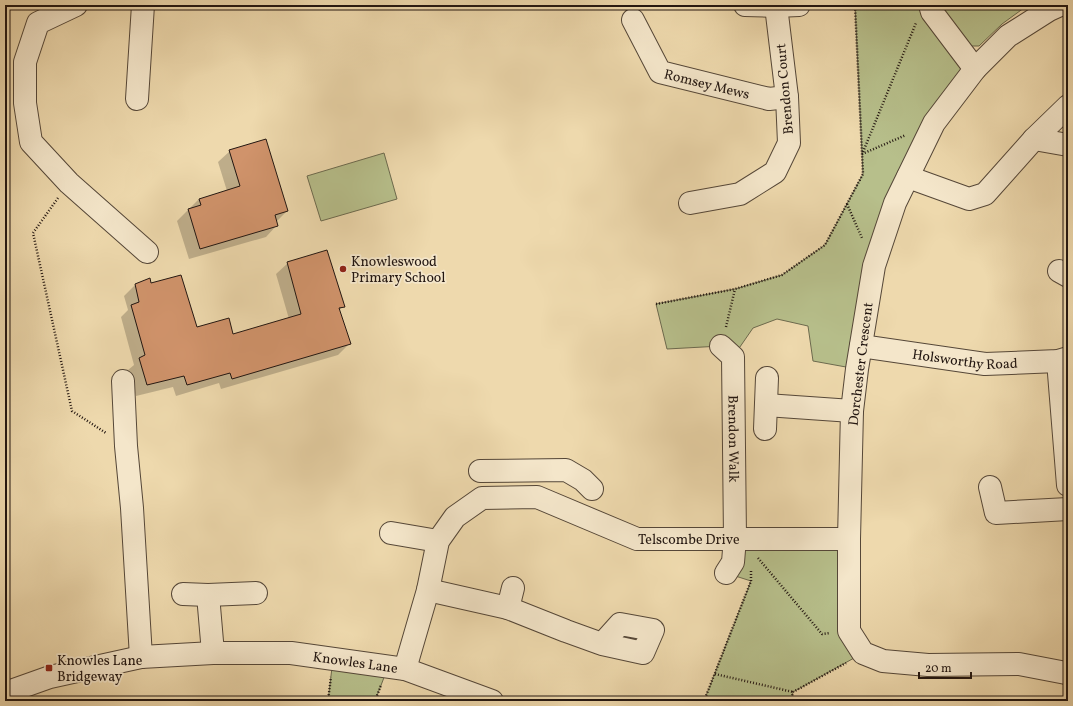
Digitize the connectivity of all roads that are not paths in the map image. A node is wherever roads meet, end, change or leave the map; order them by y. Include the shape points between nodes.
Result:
1 (76, 5) edge
2 (143, 5) edge
3 (745, 5) edge
4 (800, 5) edge
5 (1060, 5) edge
6 (776, 6) junction
7 (924, 12) edge
8 (633, 20) dead end
9 (975, 69) junction
10 (787, 97) junction
11 (137, 99) dead end
12 (1068, 106) edge
13 (1034, 139) junction
14 (1068, 145) edge
15 (908, 177) junction
16 (690, 203) dead end
17 (147, 252) dead end
18 (721, 346) road end
19 (861, 346) junction
20 (1063, 359) edge
21 (767, 378) dead end
22 (123, 381) dead end
23 (766, 405) junction
24 (852, 411) junction
25 (766, 429) dead end
26 (480, 471) dead end
27 (538, 471) junction
28 (1068, 485) edge
29 (990, 487) dead end
30 (592, 489) dead end
31 (537, 497) junction
32 (1068, 509) edge
33 (391, 533) dead end
34 (849, 539) junction
35 (438, 541) junction
36 (747, 543) junction
37 (726, 574) dead end
38 (428, 590) junction
39 (183, 594) dead end
40 (256, 594) dead end
41 (208, 595) junction
42 (602, 644) dead end
43 (213, 653) junction
44 (141, 657) junction
45 (405, 669) junction
46 (1068, 674) edge
47 (5, 693) edge
48 (492, 701) edge

1 - 17 street via 38,23 27,55 25,103 31,142 69,182
2 - 11 street
3 - 6 street
4 - 6 street
5 - 9 street, Dorchester Crescent via 1008,36
6 - 10 street, Brendon Court
7 - 9 street via 932,12
8 - 10 street, Romsey Mews via 660,72 769,99
9 - 15 street, Dorchester Crescent via 934,123
10 - 16 street, Brendon Court via 789,143 774,172 740,194
12 - 13 street
13 - 14 street
13 - 15 street via 985,194 969,199
15 - 19 street, Dorchester Crescent via 894,203 874,266
18 - 36 street, Brendon Walk via 733,357
19 - 20 street, Holsworthy Road via 985,364
19 - 24 street, Dorchester Crescent
20 - 28 street
21 - 23 street
22 - 44 street
23 - 24 street
23 - 25 street
24 - 34 street, Dorchester Crescent
26 - 27 street
27 - 30 street via 566,470
27 - 31 street
29 - 32 street via 996,513
31 - 35 street, Telscombe Drive via 482,498 456,517
31 - 36 street, Telscombe Drive via 637,539
33 - 35 street
34 - 36 street, Telscombe Drive
34 - 46 street, Dorchester Crescent via 849,631 863,653 883,661 928,665 1019,664
35 - 38 street, Telscombe Drive
36 - 37 street, Brendon Walk
38 - 42 street via 510,598 566,631
38 - 45 street, Telscombe Drive
39 - 41 street
40 - 41 street
41 - 43 street
43 - 44 street, Knowles Lane
43 - 45 street, Knowles Lane via 291,653
44 - 47 street, Knowles Lane via 50,677
45 - 48 street, Knowles Lane

